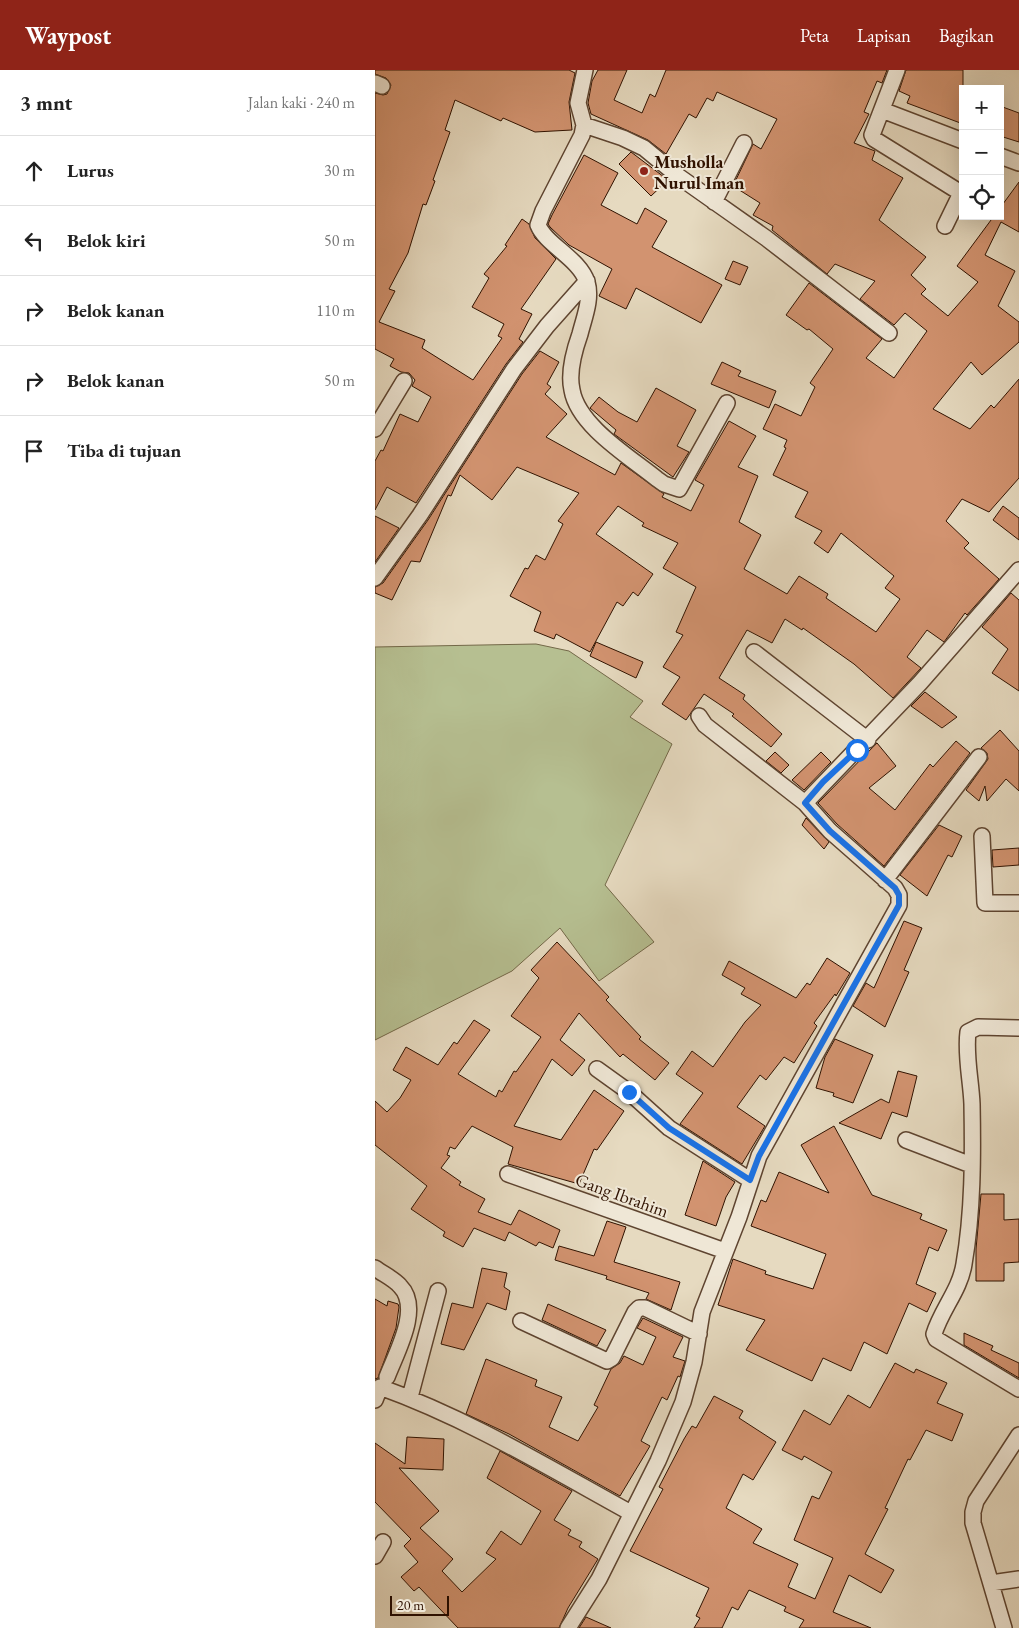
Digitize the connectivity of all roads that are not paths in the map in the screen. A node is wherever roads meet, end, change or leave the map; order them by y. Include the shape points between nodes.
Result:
1 (585, 70) edge
2 (897, 70) edge
3 (882, 110) junction
4 (584, 126) junction
5 (959, 139) edge
6 (744, 144) dead end
7 (1004, 157) edge
8 (1019, 163) edge
9 (959, 189) edge
10 (959, 197) edge
11 (714, 202) junction
12 (945, 226) dead end
13 (587, 281) junction
14 (889, 333) dead end
15 (404, 381) dead end
16 (727, 403) dead end
17 (375, 429) edge
18 (1018, 572) edge
19 (375, 578) edge
20 (754, 652) dead end
21 (699, 716) dead end
22 (868, 740) junction
23 (979, 757) dead end
24 (805, 803) junction
25 (982, 836) dead end
26 (885, 880) junction
27 (1019, 903) edge
28 (1019, 1028) edge
29 (597, 1069) dead end
30 (906, 1140) dead end
31 (971, 1166) junction
32 (508, 1174) dead end
33 (750, 1180) junction
34 (725, 1251) junction
35 (375, 1268) edge
36 (438, 1291) dead end
37 (521, 1321) dead end
38 (699, 1334) junction
39 (387, 1377) dead end
40 (1019, 1389) edge
41 (410, 1397) junction
42 (375, 1400) edge
43 (1019, 1435) edge
44 (631, 1513) junction
45 (383, 1542) dead end
46 (375, 1556) edge
47 (1019, 1579) edge
48 (991, 1583) junction
49 (568, 1628) edge
50 (1004, 1628) edge

1 - 4 street via 578,103
2 - 3 street
3 - 5 street
3 - 9 street via 874,139
4 - 11 street via 644,148
4 - 13 street via 539,225 544,235 568,256
6 - 11 street
7 - 8 street
10 - 12 street
11 - 14 street
13 - 16 street via 588,303 571,384 580,412 596,429 664,484 679,489
13 - 19 street via 514,369 420,515
15 - 17 street
18 - 22 street
20 - 22 street
21 - 24 street via 705,725
22 - 24 street
23 - 26 street
24 - 26 street via 830,831
25 - 27 street via 985,903
26 - 33 street via 899,895 896,913 759,1156
28 - 31 street via 978,1026 968,1032
29 - 33 street via 669,1128
30 - 31 street
31 - 40 street via 964,1267 934,1334 936,1339
32 - 34 street, Gang Ibrahim
33 - 34 street
34 - 38 street via 705,1303
35 - 39 street via 401,1286 409,1301 408,1319
36 - 41 street
37 - 38 street via 607,1361 612,1358 639,1308
38 - 44 street via 683,1402
41 - 42 street via 381,1386
41 - 44 street via 552,1468
43 - 48 street via 976,1501 973,1512 973,1523
44 - 49 street via 591,1593
45 - 46 street
47 - 48 street
48 - 50 street

